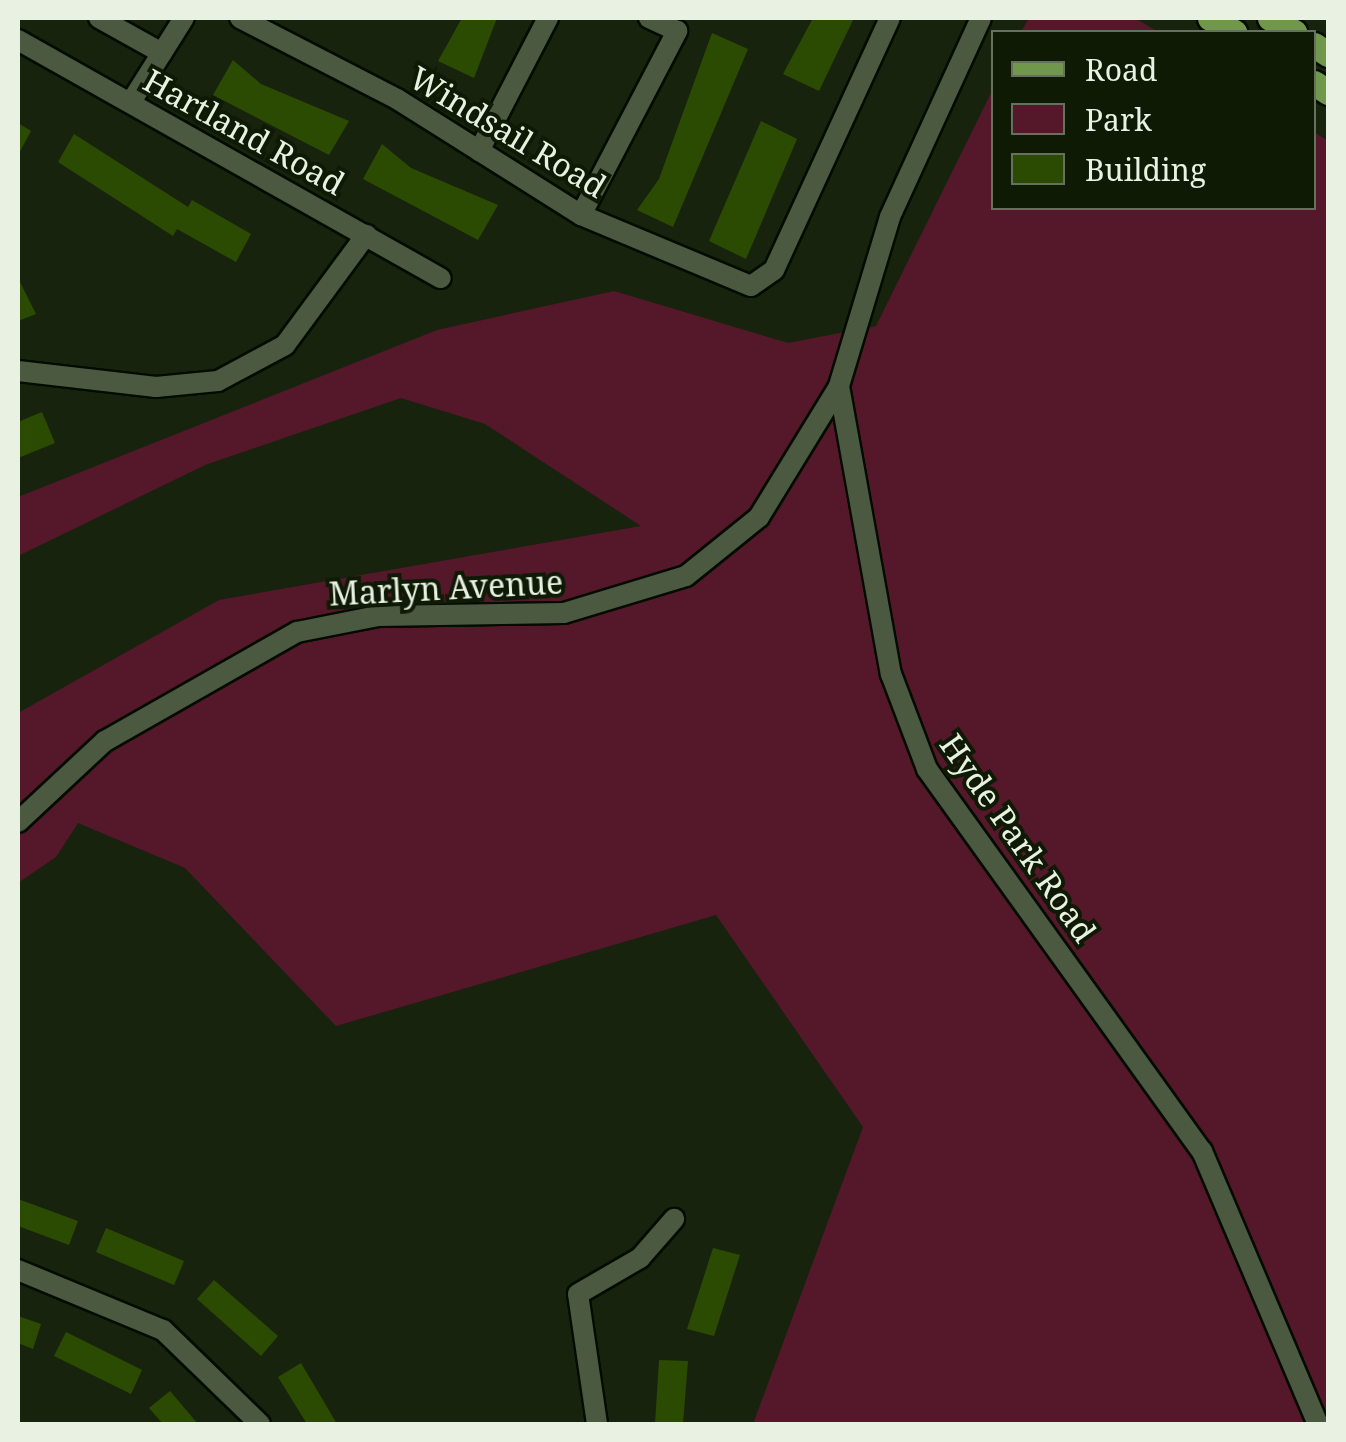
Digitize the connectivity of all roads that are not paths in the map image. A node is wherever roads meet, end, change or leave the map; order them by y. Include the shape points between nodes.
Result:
1 (100, 18) edge
2 (184, 18) edge
3 (240, 18) edge
4 (548, 18) edge
5 (650, 18) edge
6 (890, 18) edge
7 (981, 18) edge
8 (18, 40) edge
9 (162, 53) junction
10 (131, 102) junction
11 (478, 151) junction
12 (580, 214) junction
13 (366, 235) junction
14 (441, 278) dead end
15 (18, 371) edge
16 (839, 386) junction
17 (18, 822) edge
18 (674, 1218) dead end
19 (18, 1270) edge
20 (260, 1424) edge
21 (597, 1424) edge
22 (1318, 1424) edge

1 - 9 street
2 - 9 street
3 - 11 street, Windsail Road
4 - 11 street
5 - 12 street via 677,30
6 - 12 street, Windsail Road via 774,270 751,286
7 - 16 street, Hyde Park Road via 890,217
8 - 10 street, Hartland Road
9 - 10 street
10 - 13 street, Hartland Road
11 - 12 street, Windsail Road
13 - 14 street, Hartland Road
13 - 15 street via 285,345 218,381 156,387
16 - 17 street, Marlyn Avenue via 760,517 686,576 564,613 378,616 297,632 105,741
16 - 22 street, Hyde Park Road via 891,674 914,743 1202,1152
18 - 21 street via 640,1258 578,1294
19 - 20 street via 163,1330

